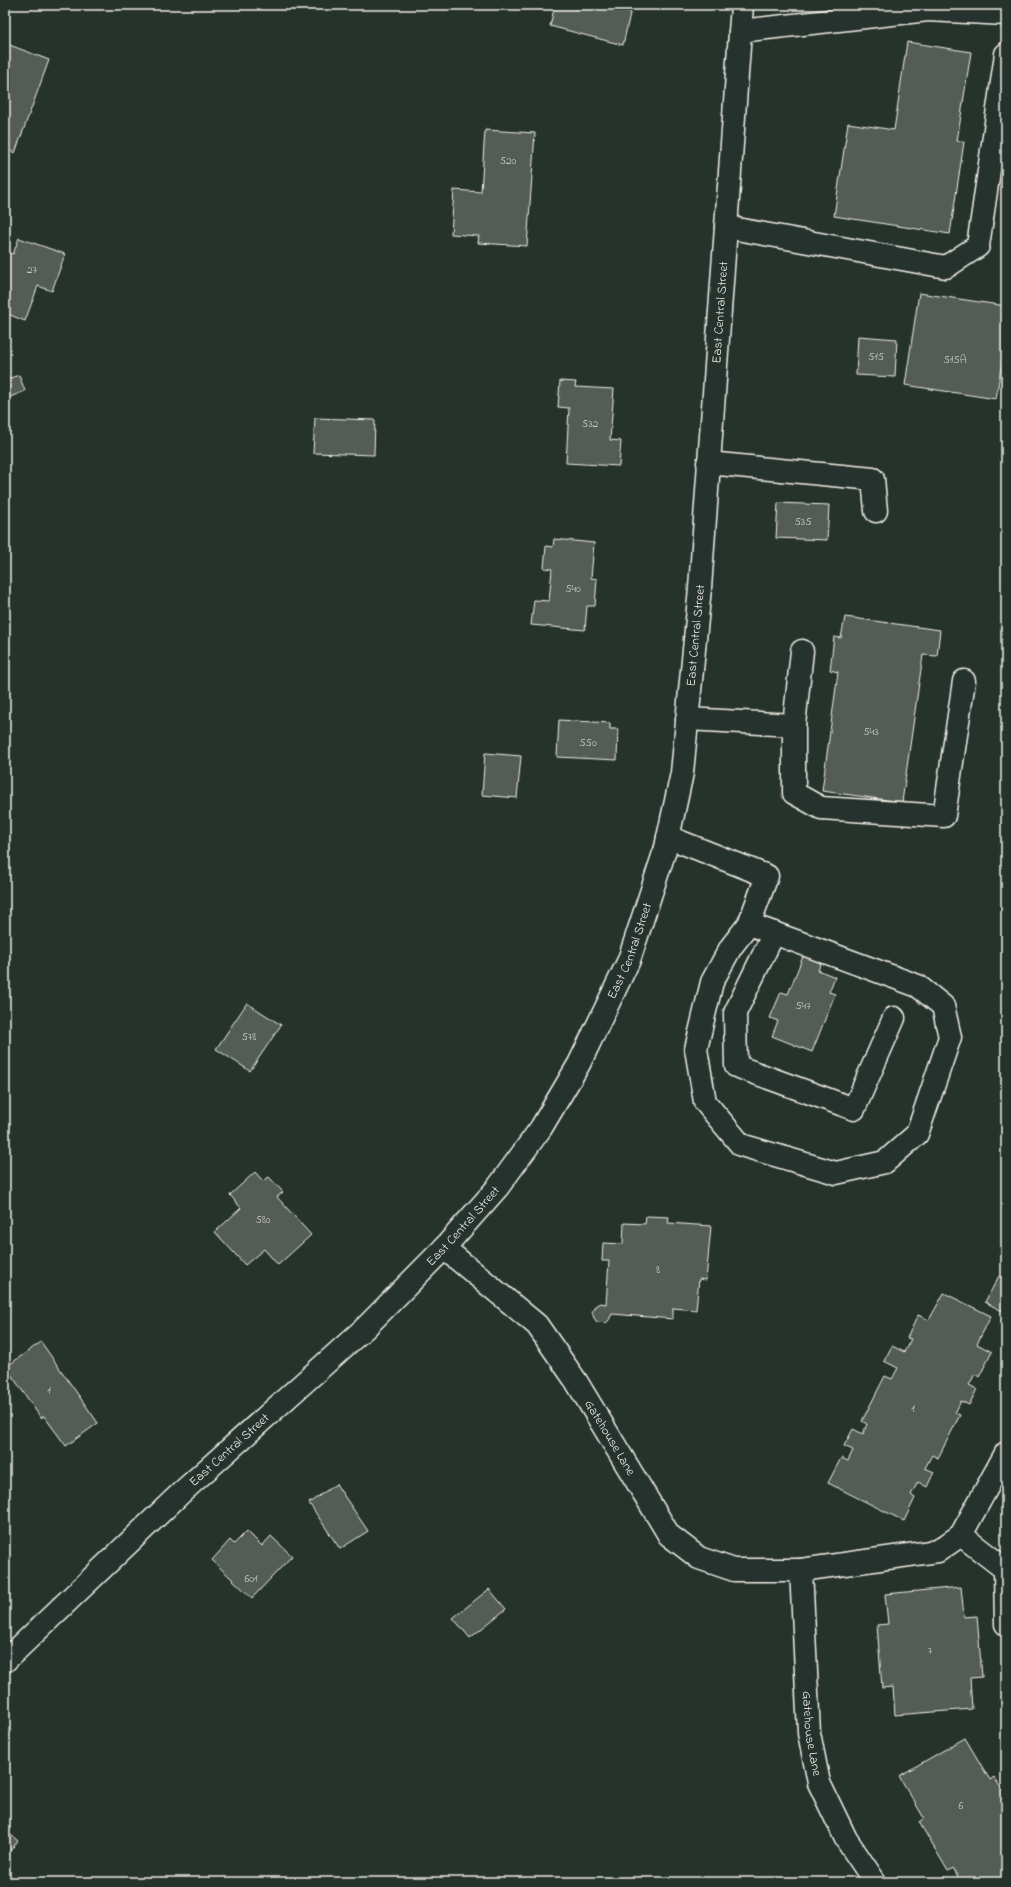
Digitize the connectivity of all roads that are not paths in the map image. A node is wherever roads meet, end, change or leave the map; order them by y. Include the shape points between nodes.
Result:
1 (742, 5) edge
2 (1006, 14) edge
3 (740, 31) junction
4 (1006, 54) edge
5 (726, 227) junction
6 (708, 463) junction
7 (876, 511) dead end
8 (802, 652) dead end
9 (964, 681) dead end
10 (687, 719) junction
11 (794, 726) junction
12 (668, 837) junction
13 (749, 924) junction
14 (774, 933) junction
15 (894, 1018) dead end
16 (444, 1248) junction
17 (1006, 1453) edge
18 (961, 1535) junction
19 (801, 1570) junction
20 (1006, 1570) edge
21 (1006, 1624) edge
22 (5, 1661) edge
23 (875, 1882) edge

1 - 3 main road, East Central Street
2 - 3 main road via 928,10
3 - 5 main road, East Central Street
4 - 5 main road via 978,246 946,268
5 - 6 main road, East Central Street
6 - 7 main road via 873,480
6 - 10 main road, East Central Street via 700,588
8 - 11 main road
9 - 11 main road via 944,816 821,808 794,793
10 - 11 main road
10 - 12 main road, East Central Street via 682,773
12 - 13 main road via 768,876
12 - 16 main road, East Central Street via 629,960 578,1064 541,1128 498,1187
13 - 14 main road
13 - 14 main road via 731,946 712,982 696,1048 705,1102 741,1145 836,1173 885,1162 917,1134 950,1037 942,1006 918,986
14 - 15 main road via 735,1013 736,1066 854,1109
16 - 19 main road, Gatehouse Lane via 537,1325 576,1381 669,1535 699,1558 734,1570
16 - 22 main road, East Central Street via 366,1327 182,1492
17 - 18 main road, Gatehouse Lane
18 - 19 main road, Gatehouse Lane via 938,1551
18 - 20 main road
19 - 23 main road, Gatehouse Lane via 809,1733 819,1783 846,1839
20 - 21 main road

